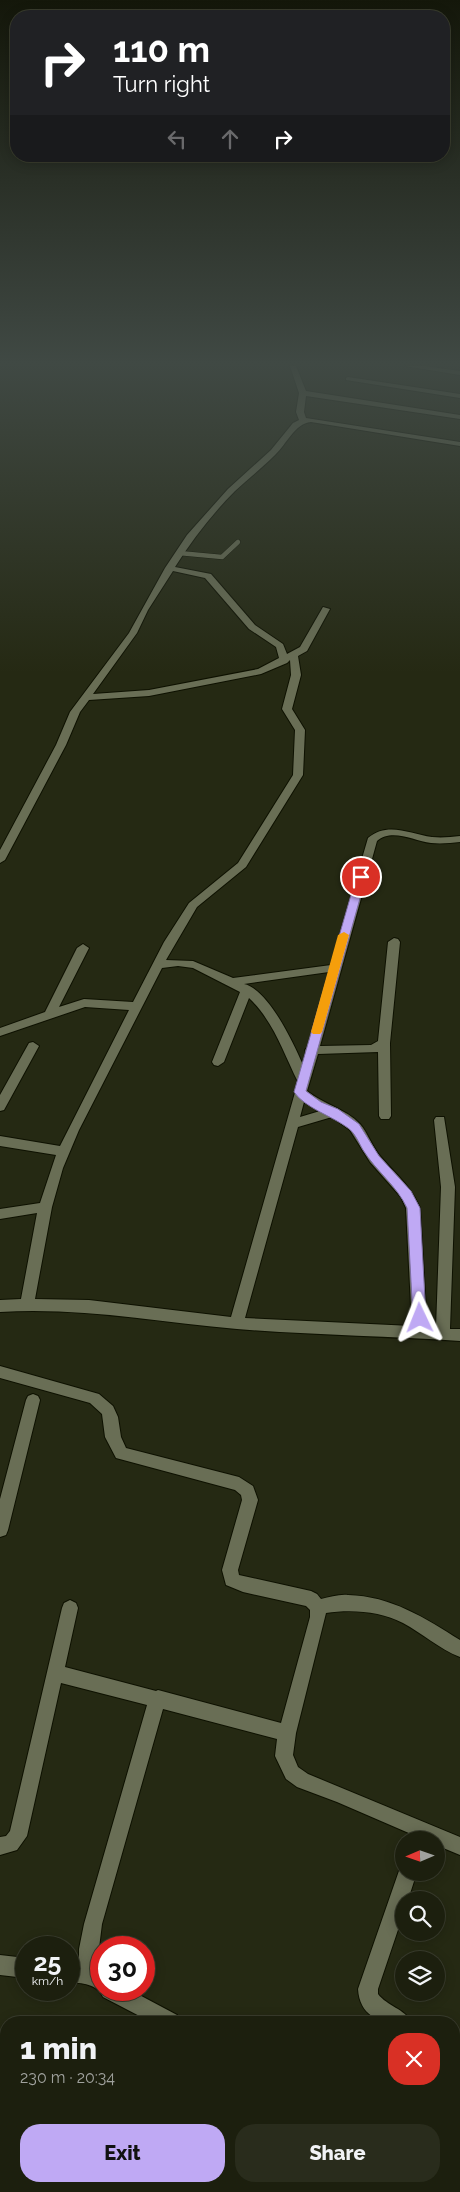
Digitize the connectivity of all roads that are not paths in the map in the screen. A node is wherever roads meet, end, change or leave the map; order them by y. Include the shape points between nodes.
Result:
1 (256, 468) edge
2 (238, 542) dead end
3 (179, 554) junction
4 (169, 568) junction
5 (326, 609) dead end
6 (289, 658) junction
7 (85, 697) junction
8 (460, 839) edge
9 (0, 860) edge
10 (170, 942) junction
11 (394, 942) dead end
12 (84, 948) dead end
13 (186, 963) junction
14 (158, 964) junction
15 (334, 968) junction
16 (234, 981) junction
17 (247, 988) junction
18 (137, 1006) junction
19 (50, 1014) junction
20 (0, 1032) edge
21 (384, 1043) junction
22 (33, 1046) dead end
23 (312, 1050) junction
24 (218, 1062) dead end
25 (301, 1086) junction
26 (0, 1107) edge
27 (334, 1112) junction
28 (384, 1116) dead end
29 (440, 1120) dead end
30 (291, 1124) junction
31 (0, 1141) edge
32 (63, 1151) junction
33 (45, 1207) junction
34 (0, 1214) edge
35 (27, 1305) junction
36 (0, 1306) edge
37 (236, 1323) junction
38 (420, 1333) junction
39 (443, 1334) junction
40 (460, 1335) edge
41 (0, 1372) edge
42 (33, 1400) dead end
43 (0, 1530) edge
44 (318, 1607) junction
45 (70, 1608) dead end
46 (460, 1649) edge
47 (55, 1674) junction
48 (158, 1698) junction
49 (287, 1733) junction
50 (413, 1831) edge
51 (445, 1842) edge
52 (0, 1846) edge
53 (460, 1846) edge
54 (405, 1881) edge
55 (90, 1936) edge
56 (0, 1965) edge
57 (15, 1967) edge
58 (131, 2001) edge
59 (159, 2016) edge
60 (392, 2016) edge

1 - 3 street via 231,491
2 - 3 lane via 222,557
3 - 4 street
4 - 6 street via 209,577 252,627 280,646
4 - 7 street via 138,625
5 - 6 street via 304,649
6 - 7 street via 262,671 149,693
6 - 10 street via 296,675 287,709 300,730 298,775 242,865 193,905
7 - 9 street
8 - 15 street via 431,840 390,832 376,835
10 - 13 street
10 - 14 street
11 - 21 street
12 - 19 street
13 - 14 street
13 - 16 street
14 - 18 street
15 - 16 street
15 - 23 street
16 - 17 street
17 - 24 street
17 - 25 street via 267,1007 280,1027
18 - 19 street via 84,1003
18 - 32 street
19 - 20 street
21 - 23 street via 373,1049
21 - 28 street
22 - 26 street
23 - 25 street
25 - 27 street via 316,1105
25 - 30 street
27 - 30 street
27 - 38 street via 355,1126 375,1159 407,1194 414,1208
29 - 39 street via 448,1187
30 - 37 street
31 - 32 street
32 - 33 street
33 - 34 street
33 - 35 street
35 - 36 street
35 - 37 street via 109,1308
37 - 38 street
38 - 39 street
39 - 40 street
41 - 44 street via 94,1398 106,1406 114,1444 121,1453 239,1484 248,1491 250,1500 230,1570 232,1580 311,1599
42 - 43 street
44 - 46 street via 353,1602 406,1615
44 - 49 street
45 - 47 street
47 - 48 street
47 - 52 street via 18,1836 11,1844
48 - 49 street
48 - 55 street
49 - 50 street via 284,1756 292,1773 303,1782 338,1794
51 - 53 street
54 - 60 street via 367,1997
56 - 57 street
58 - 59 street

